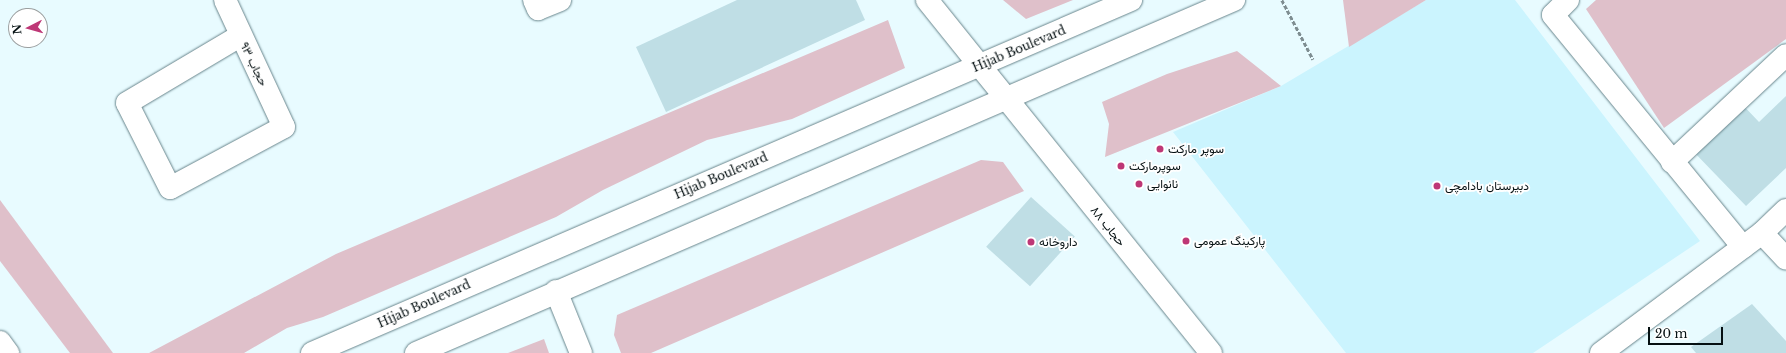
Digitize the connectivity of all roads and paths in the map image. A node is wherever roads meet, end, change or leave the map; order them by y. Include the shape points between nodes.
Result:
1 (225, 0) edge
2 (560, 0) edge
3 (927, 0) edge
4 (1131, 0) edge
5 (1234, 0) edge
6 (1282, 0) edge
7 (1568, 0) edge
8 (536, 5) edge
9 (240, 36) junction
10 (1786, 55) edge
11 (1313, 58) dead end
12 (980, 66) junction
13 (1006, 98) junction
14 (1672, 162) junction
15 (1786, 210) edge
16 (1762, 233) junction
17 (1743, 247) junction
18 (1786, 259) edge
19 (556, 291) junction
20 (0, 342) edge
21 (8, 353) edge
22 (312, 353) edge
23 (416, 353) edge
24 (581, 353) edge
25 (1211, 353) edge
26 (1601, 353) edge

1 - 9 main road, حجاب ۹۳
2 - 8 main road
3 - 12 main road, حجاب ۸۸
4 - 12 main road, Hijab Boulevard
5 - 13 main road
6 - 11 path
7 - 14 main road via 1552,15
9 - 9 main road, حجاب ۹۳ via 284,127 170,188 128,103
10 - 14 main road
12 - 13 main road, حجاب ۸۸
12 - 22 main road, Hijab Boulevard
13 - 19 main road
13 - 25 main road, حجاب ۸۸
14 - 17 main road
15 - 16 main road
16 - 17 main road
16 - 18 main road
17 - 26 main road
19 - 23 main road
19 - 24 main road
20 - 21 main road

